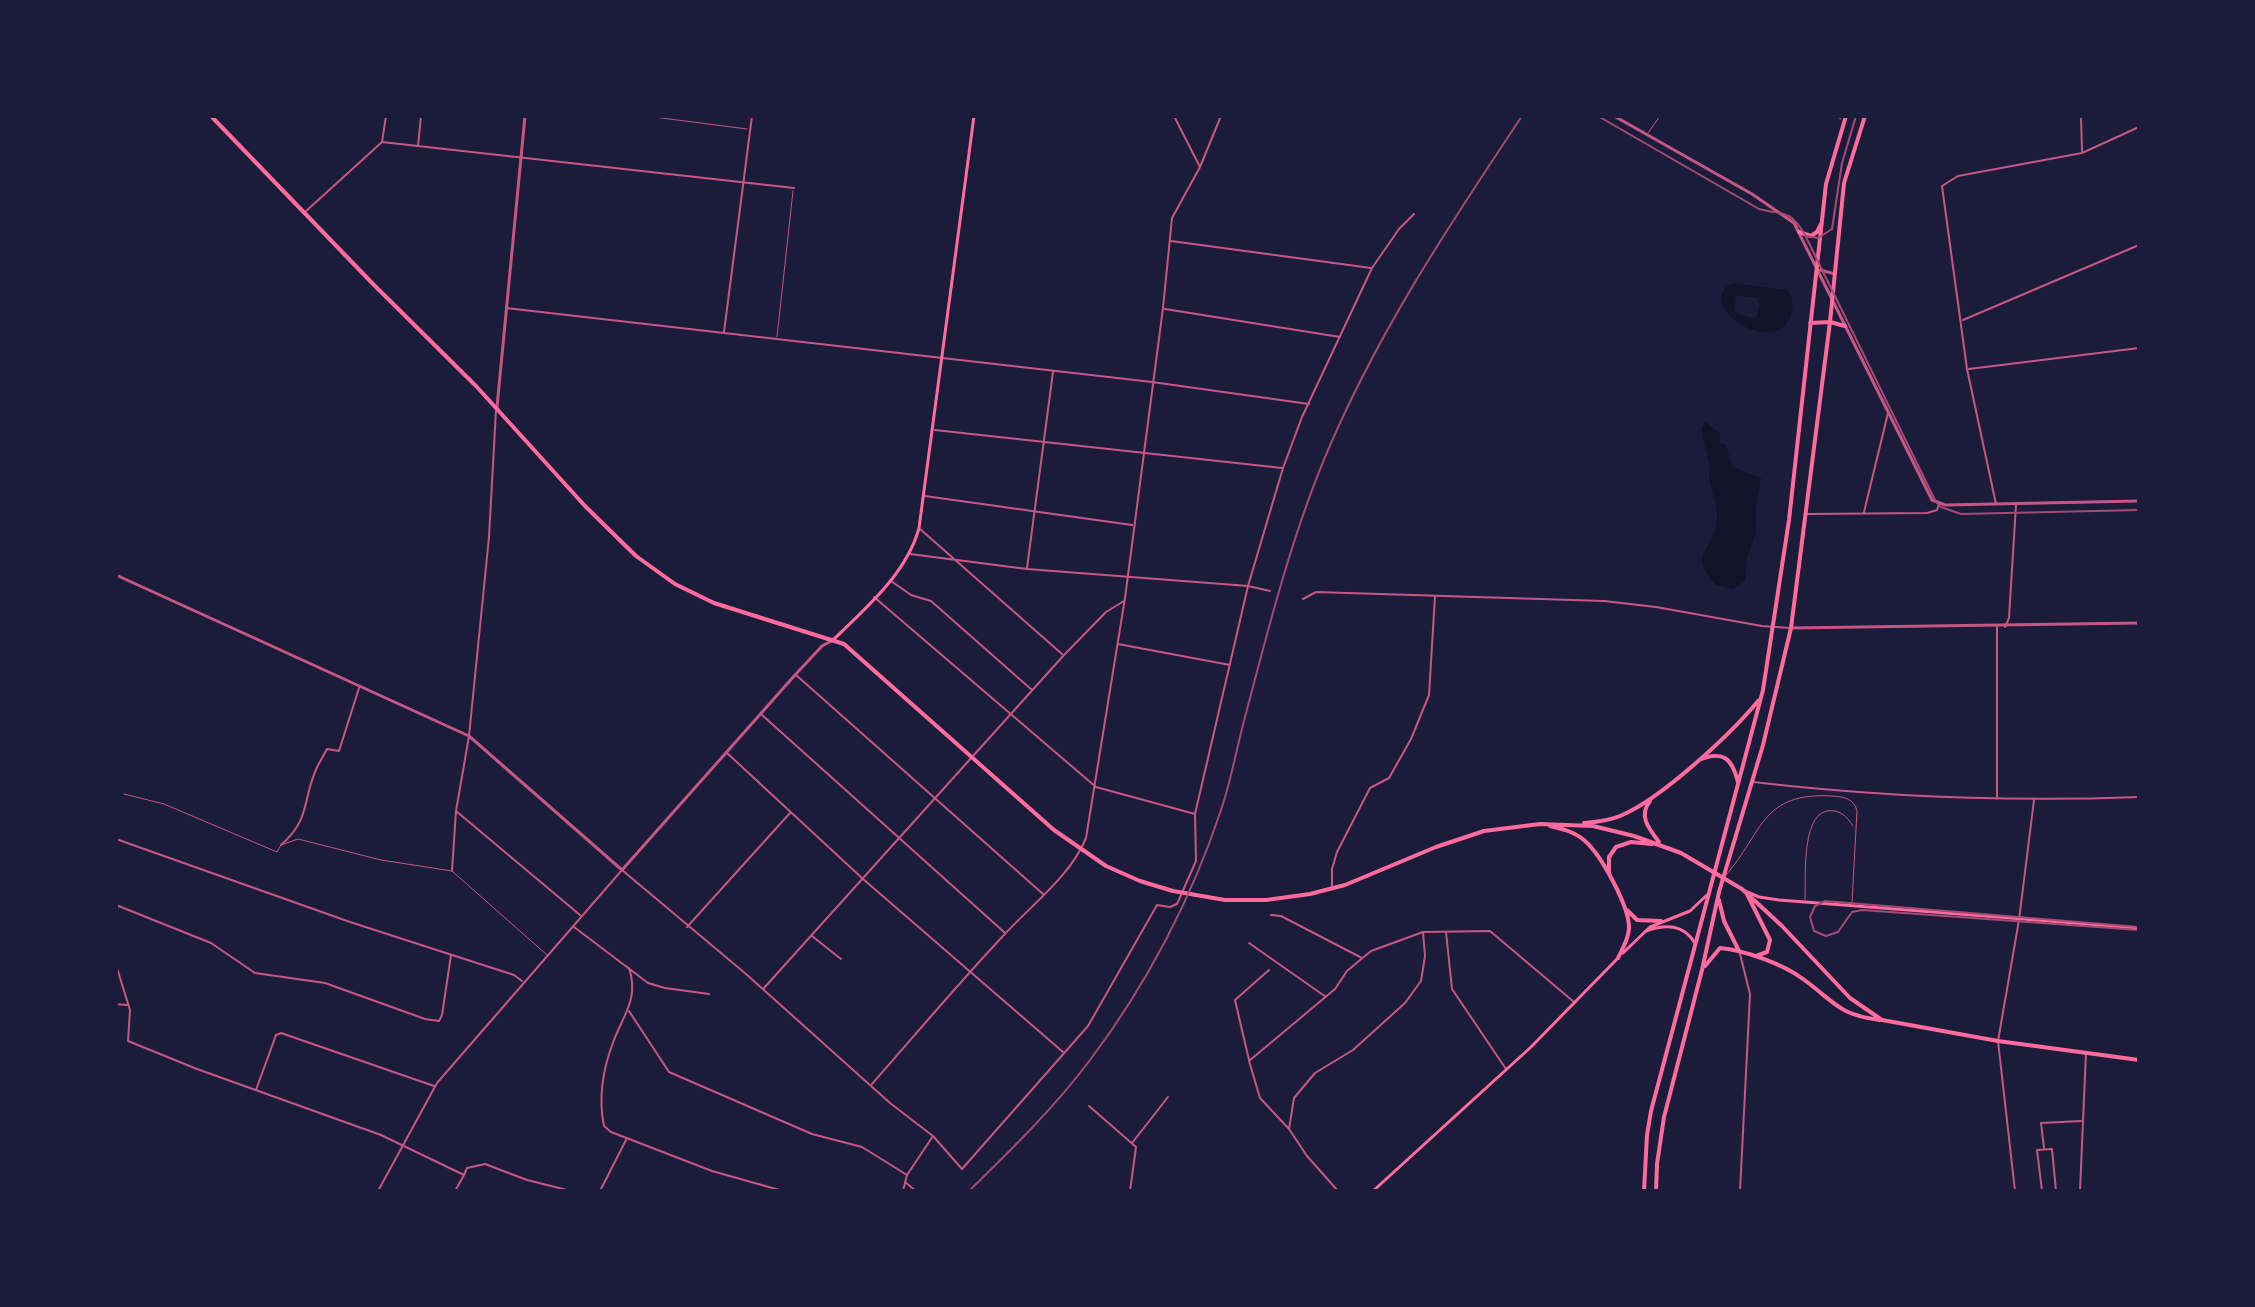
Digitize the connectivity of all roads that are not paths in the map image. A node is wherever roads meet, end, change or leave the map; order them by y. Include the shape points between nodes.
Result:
1 (211, 116) edge
2 (386, 116) edge
3 (421, 116) edge
4 (525, 116) edge
5 (646, 116) edge
6 (752, 116) edge
7 (974, 116) edge
8 (1174, 116) edge
9 (1221, 116) edge
10 (1614, 116) edge
11 (1660, 116) edge
12 (1836, 116) edge
13 (1865, 116) edge
14 (2081, 116) edge
15 (1845, 118) edge
16 (2139, 127) edge
17 (750, 129) junction
18 (1647, 135) junction
19 (382, 142) junction
20 (418, 146) junction
21 (2082, 153) junction
22 (520, 158) junction
23 (1200, 167) junction
24 (742, 184) junction
25 (794, 188) joint
26 (304, 213) junction
27 (1414, 214) dead end
28 (1823, 222) junction
29 (1799, 232) junction
30 (1170, 240) junction
31 (2139, 245) edge
32 (1372, 268) junction
33 (1817, 268) junction
34 (1835, 274) junction
35 (1832, 302) junction
36 (505, 308) junction
37 (1163, 308) junction
38 (1962, 320) junction
39 (1830, 322) junction
40 (1810, 323) junction
41 (1845, 326) junction
42 (724, 332) junction
43 (1340, 337) junction
44 (777, 338) junction
45 (2139, 348) edge
46 (942, 359) junction
47 (1967, 369) junction
48 (1053, 371) junction
49 (1152, 382) junction
50 (1309, 404) junction
51 (496, 410) junction
52 (1889, 412) junction
53 (932, 429) junction
54 (1044, 442) junction
55 (1144, 453) junction
56 (1283, 468) junction
57 (924, 496) junction
58 (2139, 501) edge
59 (1939, 504) junction
60 (1996, 504) junction
61 (2016, 504) junction
62 (1034, 511) junction
63 (1807, 514) junction
64 (1863, 514) junction
65 (1134, 525) junction
66 (919, 528) junction
67 (910, 554) junction
68 (954, 561) junction
69 (1027, 569) junction
70 (116, 575) edge
71 (1128, 576) junction
72 (890, 580) junction
73 (1248, 586) junction
74 (1270, 591) dead end
75 (1435, 595) junction
76 (874, 597) junction
77 (1303, 599) dead end
78 (1125, 601) junction
79 (2139, 623) edge
80 (1774, 627) junction
81 (1997, 627) junction
82 (2005, 627) junction
83 (1791, 628) junction
84 (833, 640) junction
85 (1117, 643) junction
86 (1064, 655) junction
87 (2139, 660) edge
88 (1230, 665) junction
89 (795, 675) junction
90 (359, 688) junction
91 (1032, 690) junction
92 (1760, 698) junction
93 (761, 714) junction
94 (1009, 715) junction
95 (469, 736) junction
96 (726, 753) junction
97 (973, 756) junction
98 (1694, 763) junction
99 (1752, 782) junction
100 (1738, 784) junction
101 (1096, 787) junction
102 (124, 794) dead end
103 (1655, 795) junction
104 (2139, 797) edge
105 (935, 798) junction
106 (1997, 800) junction
107 (2034, 800) junction
108 (456, 811) junction
109 (791, 812) junction
110 (1195, 814) junction
111 (1540, 824) junction
112 (1573, 824) junction
113 (1855, 828) junction
114 (900, 838) junction
115 (116, 839) edge
116 (281, 845) junction
117 (1661, 845) junction
118 (1081, 850) junction
119 (622, 870) junction
120 (452, 871) junction
121 (1609, 876) junction
122 (863, 879) junction
123 (1722, 880) junction
124 (1332, 889) junction
125 (1744, 890) junction
126 (1719, 892) junction
127 (1709, 893) junction
128 (1044, 895) junction
129 (1805, 902) junction
130 (116, 905) edge
131 (1852, 905) junction
132 (1624, 907) junction
133 (1271, 915) dead end
134 (581, 916) junction
135 (2019, 918) junction
136 (1661, 921) junction
137 (573, 926) junction
138 (687, 927) junction
139 (2139, 928) edge
140 (1446, 931) junction
141 (1423, 932) junction
142 (1643, 932) junction
143 (1005, 933) junction
144 (811, 935) junction
145 (1249, 943) dead end
146 (1696, 944) junction
147 (1740, 953) junction
148 (451, 955) junction
149 (547, 955) junction
150 (1753, 956) junction
151 (1363, 958) junction
152 (1618, 958) junction
153 (841, 959) dead end
154 (116, 965) edge
155 (629, 968) junction
156 (1269, 970) dead end
157 (1702, 970) junction
158 (970, 972) junction
159 (523, 981) junction
160 (763, 989) junction
161 (709, 994) dead end
162 (1326, 997) junction
163 (1576, 1003) junction
164 (116, 1004) edge
165 (129, 1005) junction
166 (629, 1011) junction
167 (1882, 1020) junction
168 (1998, 1041) junction
169 (2086, 1052) junction
170 (1064, 1053) junction
171 (2139, 1060) edge
172 (1249, 1061) junction
173 (1507, 1070) junction
174 (435, 1086) junction
175 (871, 1086) junction
176 (256, 1090) junction
177 (1168, 1097) dead end
178 (1089, 1106) dead end
179 (2082, 1121) junction
180 (1289, 1129) junction
181 (933, 1136) junction
182 (627, 1138) junction
183 (1132, 1143) junction
184 (402, 1145) junction
185 (2044, 1149) junction
186 (464, 1175) junction
187 (907, 1175) junction
188 (905, 1182) junction
189 (551, 1185) junction
190 (378, 1191) edge
191 (455, 1191) edge
192 (549, 1191) edge
193 (571, 1191) edge
194 (600, 1191) edge
195 (783, 1191) edge
196 (903, 1191) edge
197 (916, 1191) edge
198 (1130, 1191) edge
199 (1338, 1191) edge
200 (1373, 1191) edge
201 (1644, 1191) edge
202 (1656, 1191) edge
203 (1740, 1191) edge
204 (2015, 1191) edge
205 (2042, 1191) edge
206 (2056, 1191) edge
207 (2080, 1191) edge

1 - 26 main road
2 - 19 street
3 - 20 street
4 - 22 street
5 - 17 lane
6 - 17 street
7 - 46 main road
8 - 23 street
9 - 23 street
10 - 18 street
11 - 18 lane
12 - 15 lane
13 - 34 main road via 1844,183
14 - 21 street
15 - 28 main road via 1826,184
16 - 21 street
17 - 24 street
18 - 29 street via 1783,213
19 - 20 street
19 - 26 street
20 - 22 street
21 - 38 street via 1958,176 1942,186
22 - 24 street
22 - 36 street
23 - 30 street via 1172,218
24 - 25 street
24 - 42 street
25 - 44 lane
26 - 51 main road
27 - 32 street
28 - 29 main road via 1811,236
28 - 33 main road
29 - 33 street
30 - 32 street
30 - 37 street
31 - 38 street
32 - 43 street
33 - 34 street
33 - 35 street
33 - 40 main road
34 - 35 main road
35 - 39 main road
35 - 41 street
36 - 42 street
36 - 51 street
37 - 43 street
37 - 49 street
38 - 47 street
39 - 40 main road
39 - 41 main road
39 - 63 main road
40 - 80 main road
41 - 52 street
42 - 44 street
43 - 50 street
44 - 46 street
45 - 47 street
46 - 48 street
46 - 53 main road
47 - 60 street
48 - 49 street
48 - 54 street
49 - 50 street
49 - 55 street
50 - 56 street
51 - 84 main road via 614,535 664,577 714,603
51 - 95 street
52 - 59 street via 1929,495
52 - 64 street
53 - 54 street
53 - 57 main road
54 - 55 street
54 - 62 street
55 - 56 street
55 - 65 street
56 - 73 street
57 - 62 street
57 - 66 main road
58 - 61 street
59 - 60 street
59 - 64 street via 1933,513
60 - 61 street
61 - 82 street
62 - 65 street
62 - 69 street
63 - 64 street
63 - 83 main road
65 - 71 street
66 - 67 main road
66 - 68 street
67 - 68 street
67 - 72 main road
68 - 69 street
68 - 86 street
69 - 71 street
70 - 90 street
71 - 73 street
71 - 78 street
72 - 76 main road
72 - 91 street via 931,601
73 - 74 street
73 - 88 street
75 - 77 street via 1316,592
75 - 80 street via 1604,601
75 - 124 street via 1429,695 1389,778 1370,788 1337,852
76 - 84 main road
76 - 94 street
78 - 85 street
78 - 86 street via 1106,612
79 - 82 street
79 - 87 street
80 - 83 street
80 - 92 main road
81 - 82 street
81 - 83 street
81 - 106 street
83 - 99 main road
84 - 89 street
84 - 97 main road via 853,650
85 - 88 street
85 - 101 street
86 - 91 street
88 - 110 street
89 - 93 street
89 - 105 street
90 - 95 street
90 - 116 street via 339,751 327,749 315,769 305,815
91 - 94 street
92 - 98 main road
92 - 100 main road
93 - 96 street
93 - 114 street
94 - 97 street
94 - 101 street
95 - 108 street
95 - 119 street
96 - 109 street
96 - 119 street
97 - 105 street
97 - 118 main road
98 - 100 main road via 1721,756 1732,765
98 - 103 main road
99 - 106 street
99 - 123 main road
100 - 127 main road
101 - 110 street
101 - 118 street
102 - 116 lane via 164,804 277,852
103 - 112 main road via 1614,819
103 - 117 main road via 1644,816
104 - 107 street
105 - 114 street
105 - 128 street
106 - 107 street
107 - 135 street
108 - 120 street
108 - 134 street
109 - 122 street
109 - 138 street
110 - 170 street via 1196,861 1177,904 1157,905 1088,1026
111 - 112 main road
111 - 121 main road via 1583,840
111 - 124 main road via 1467,836
112 - 117 main road
113 - 123 lane via 1857,807 1847,799 1791,798 1768,817
113 - 129 lane via 1837,811 1824,811 1814,819
113 - 131 lane
114 - 122 street
114 - 143 street
115 - 148 street
116 - 120 lane via 298,839
117 - 121 main road via 1631,842 1616,847 1609,857
117 - 125 main road
118 - 124 main road via 1128,876 1216,899 1266,900
118 - 128 street
119 - 134 street
119 - 138 street
120 - 149 lane
121 - 132 main road
122 - 144 street
122 - 158 street
123 - 126 main road
125 - 129 main road via 1768,899
125 - 150 main road via 1770,940 1767,952
125 - 167 main road via 1850,998
126 - 147 main road via 1721,915
126 - 157 main road
127 - 136 main road via 1690,911
127 - 146 main road
128 - 143 street
129 - 131 main road
130 - 148 street via 211,943 255,973 325,983 425,1019 439,1021 442,1015
131 - 135 main road
132 - 136 main road via 1637,920
132 - 152 main road via 1628,933
133 - 151 street
134 - 137 street
135 - 139 main road
135 - 168 street
136 - 142 main road
137 - 149 street
137 - 155 street
138 - 160 street
140 - 141 street
140 - 163 street via 1490,931
140 - 173 street via 1452,989
141 - 151 street
141 - 180 street via 1421,981 1405,1003 1353,1050 1315,1073 1294,1098
142 - 146 main road via 1674,927
142 - 152 main road
143 - 158 street
144 - 153 street
144 - 160 street
145 - 162 street
146 - 201 main road via 1651,1111
147 - 150 main road
147 - 157 main road via 1720,948
147 - 203 street via 1750,994
148 - 159 street
149 - 159 street
150 - 167 main road via 1795,973 1849,1014
151 - 162 street
152 - 163 main road
154 - 165 street
155 - 161 street via 648,983
155 - 166 street
156 - 172 street via 1235,1000
157 - 202 main road via 1664,1117
158 - 170 street
158 - 175 street
159 - 174 street
160 - 175 street
162 - 172 street
163 - 173 main road
164 - 165 street
165 - 176 street via 128,1041
166 - 182 street via 614,1040 599,1095 604,1126
166 - 187 street via 669,1072 812,1134 862,1147
167 - 168 main road
168 - 169 main road
168 - 204 street
169 - 171 main road
169 - 179 street
170 - 181 street via 962,1169
172 - 180 street via 1260,1098
173 - 200 main road
174 - 176 street via 281,1033
174 - 184 street
175 - 181 street
176 - 184 street
177 - 183 street
178 - 183 street
179 - 185 street via 2041,1123
179 - 207 street
180 - 199 street
181 - 187 street
182 - 194 street
182 - 195 street
183 - 198 street via 1137,1152
184 - 186 street
184 - 190 street
185 - 205 street via 2037,1150
185 - 206 street via 2052,1149
186 - 189 street via 467,1168 485,1164
186 - 191 street
187 - 188 street
188 - 196 street
188 - 197 street
189 - 192 street
189 - 193 street

